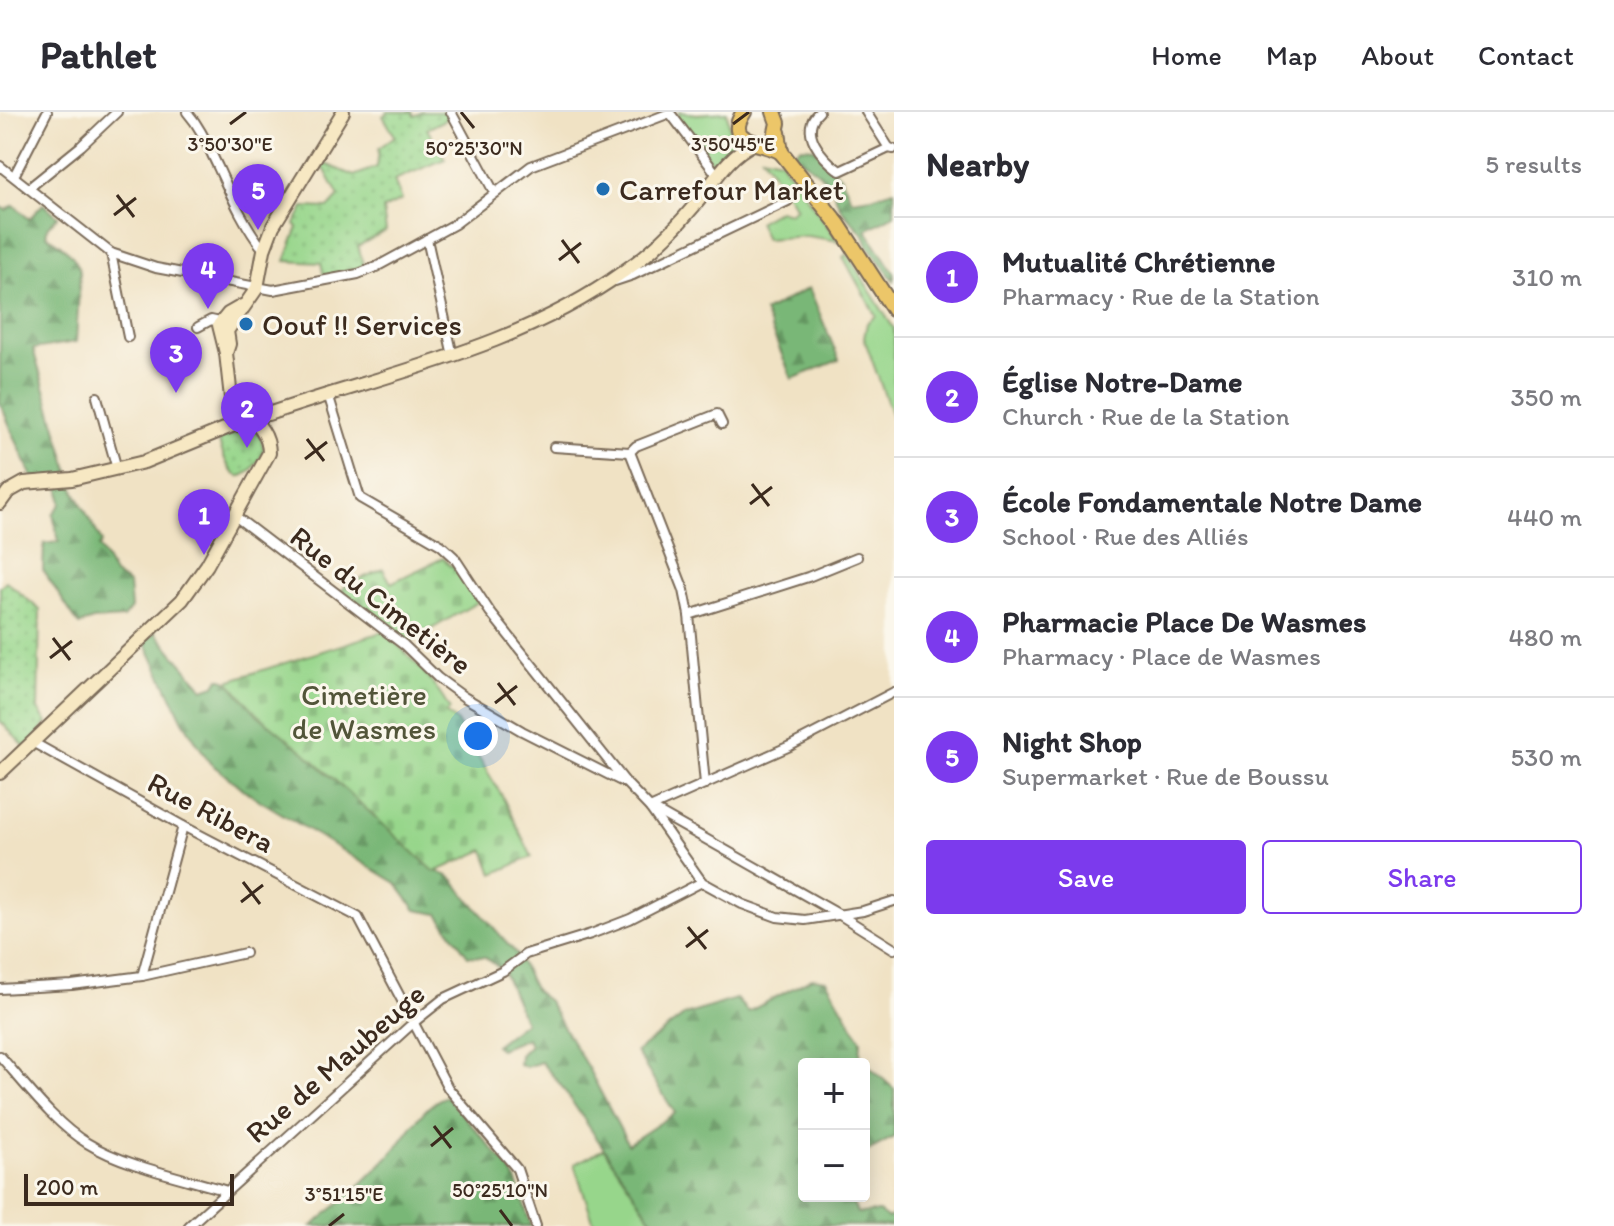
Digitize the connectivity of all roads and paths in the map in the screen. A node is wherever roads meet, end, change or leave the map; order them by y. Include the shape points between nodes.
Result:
1 (47, 112) edge
2 (117, 112) edge
3 (187, 112) edge
4 (343, 112) edge
5 (451, 112) edge
6 (819, 112) edge
7 (866, 112) edge
8 (672, 113) edge
9 (739, 120) edge
10 (777, 120) edge
11 (759, 144) junction
12 (892, 149) edge
13 (738, 152) junction
14 (781, 152) junction
15 (0, 166) edge
16 (14, 176) junction
17 (718, 176) junction
18 (29, 188) junction
19 (494, 192) junction
20 (788, 201) dead end
21 (427, 239) junction
22 (264, 250) junction
23 (111, 253) junction
24 (606, 284) junction
25 (257, 288) junction
26 (894, 310) edge
27 (128, 337) dead end
28 (453, 356) junction
29 (231, 393) junction
30 (328, 394) junction
31 (97, 397) dead end
32 (260, 418) junction
33 (722, 424) dead end
34 (237, 425) junction
35 (554, 447) dead end
36 (630, 454) junction
37 (117, 469) junction
38 (1, 501) edge
39 (235, 516) junction
40 (857, 557) dead end
41 (689, 615) junction
42 (894, 692) edge
43 (34, 743) junction
44 (0, 773) edge
45 (627, 784) junction
46 (705, 784) junction
47 (650, 808) junction
48 (183, 826) junction
49 (702, 882) junction
50 (894, 901) edge
51 (840, 915) junction
52 (894, 949) edge
53 (245, 953) dead end
54 (142, 976) junction
55 (0, 989) edge
56 (413, 1023) junction
57 (0, 1056) edge
58 (227, 1191) junction
59 (189, 1226) edge
60 (536, 1226) edge

1 - 16 street
2 - 18 street
3 - 22 street via 202,128 230,193
4 - 22 street via 286,202
5 - 19 street
6 - 12 street via 809,131 840,171
7 - 12 street
8 - 17 street
8 - 19 street via 546,159
9 - 11 main road via 747,141
9 - 13 street
10 - 11 main road
10 - 14 main road
11 - 13 street
11 - 14 main road
13 - 17 street
14 - 26 main road via 838,224
15 - 16 street
16 - 18 street
17 - 24 street via 660,243
18 - 23 street
19 - 21 street
20 - 24 street
21 - 25 street via 358,274 273,290
21 - 28 street
22 - 25 street
23 - 25 street via 156,268
23 - 27 street
24 - 28 street via 549,317
25 - 29 street via 242,312 224,326
28 - 30 street
29 - 32 street via 243,412
29 - 34 street
30 - 32 street
30 - 45 street via 363,502 454,557 490,612
31 - 37 street
32 - 34 street
32 - 39 street via 269,453
33 - 36 street via 717,414 636,446
34 - 37 street
35 - 36 street
36 - 41 street
37 - 38 street via 24,483
39 - 43 street via 182,600
39 - 45 street, Rue du Cimetière via 464,697
40 - 41 street
41 - 46 street
42 - 46 street
43 - 44 street
43 - 48 street, Rue Ribera
45 - 47 street
46 - 47 street
47 - 49 street
47 - 51 street
48 - 54 street
48 - 56 street, Rue Ribera via 358,917
49 - 51 street via 777,917
49 - 56 street, Rue de Maubeuge via 630,919 536,949 443,999
50 - 51 street
51 - 52 street
53 - 54 street
54 - 55 street via 70,990
56 - 58 street, Rue de Maubeuge
56 - 60 street via 448,1088 517,1169
57 - 58 street via 69,1129 95,1148
58 - 59 street, Rue de Maubeuge

